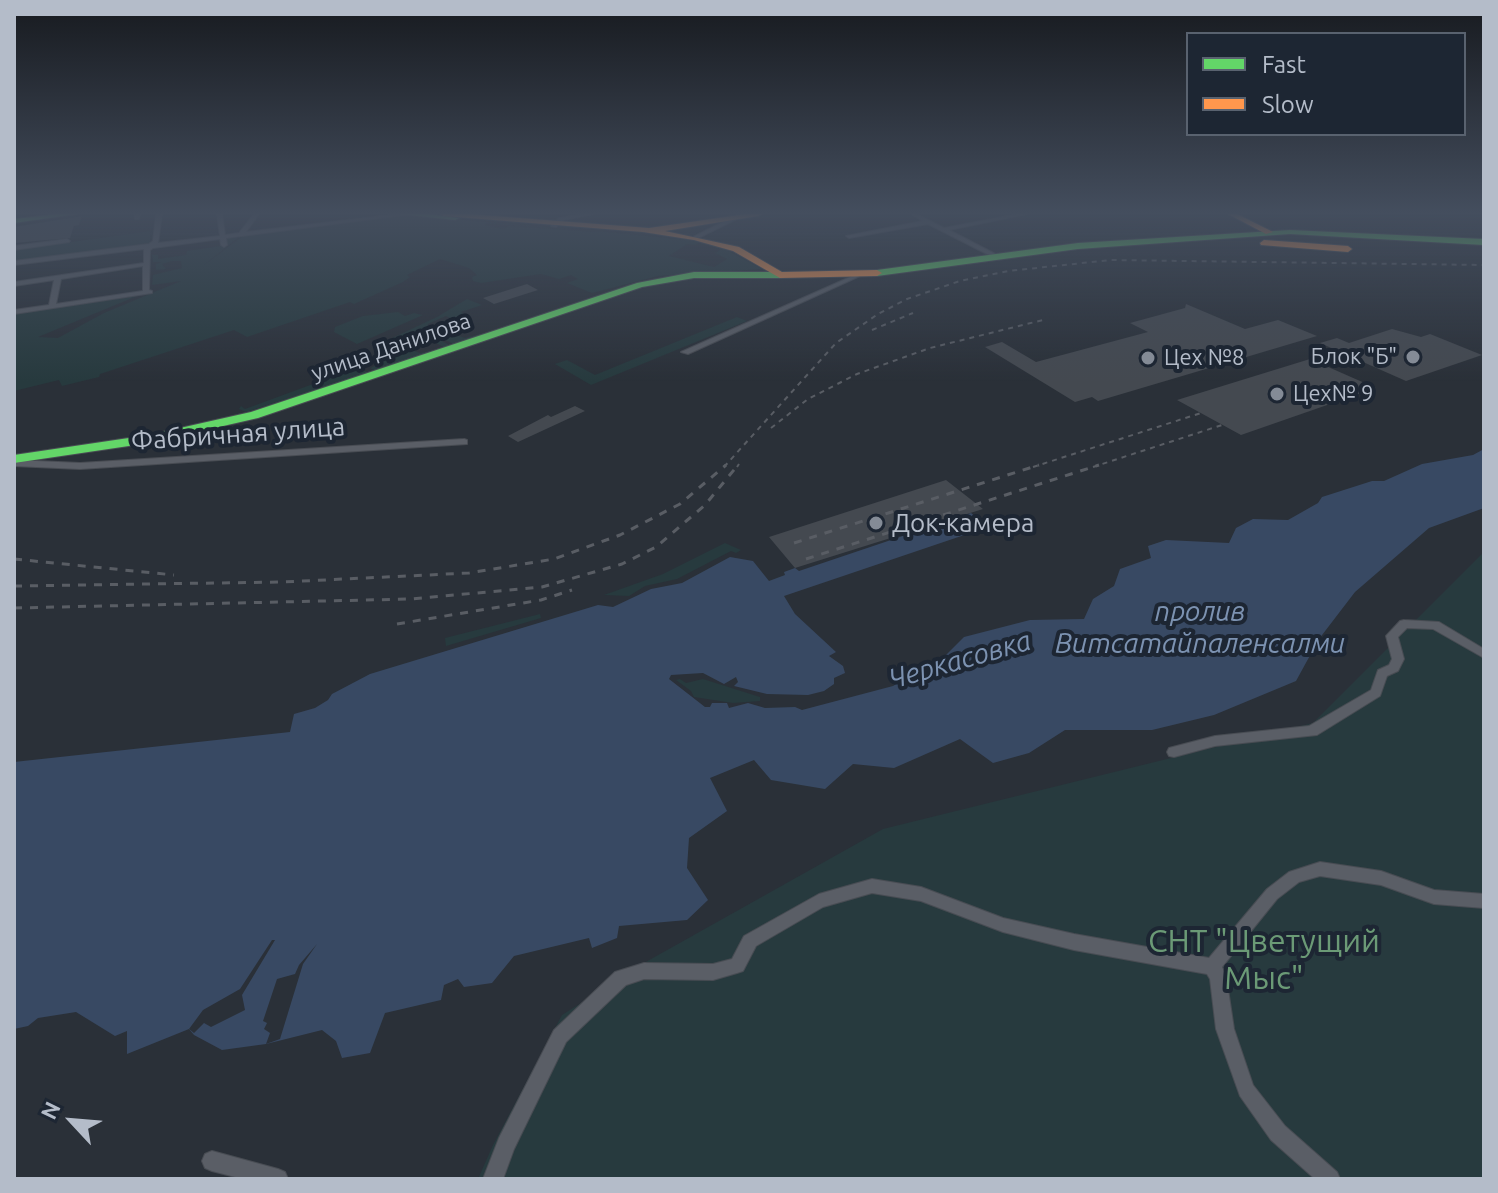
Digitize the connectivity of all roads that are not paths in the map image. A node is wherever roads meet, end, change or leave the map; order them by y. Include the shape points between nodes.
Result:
1 (110, 270) edge
2 (146, 270) edge
3 (771, 270) edge
4 (900, 270) edge
5 (780, 275) junction
6 (859, 275) junction
7 (58, 278) junction
8 (14, 284) edge
9 (52, 306) junction
10 (14, 312) edge
11 (685, 352) dead end
12 (464, 442) dead end
13 (62, 459) junction
14 (14, 461) edge
15 (1484, 654) edge
16 (1174, 752) dead end
17 (1484, 901) edge
18 (1212, 967) junction
19 (212, 1161) dead end
20 (278, 1179) edge
21 (493, 1179) edge
22 (1330, 1179) edge

1 - 7 street
2 - 9 street via 148,292
3 - 5 main road
4 - 6 main road, улица Данилова
5 - 6 main road, улица Данилова
5 - 13 main road, улица Данилова via 694,275 640,285 284,407
6 - 11 street
7 - 8 street
7 - 9 street
9 - 10 street
12 - 13 street, Фабричная улица via 80,466
13 - 14 main road, улица Данилова
15 - 16 street via 1435,625 1404,624 1392,636 1398,659 1394,668 1382,673 1376,693 1312,731 1215,741
17 - 18 street via 1434,897 1381,878 1320,869 1294,877 1272,894
18 - 21 street via 1003,925 921,894 872,886 819,901 750,941 737,965 713,972 644,971 621,978 560,1036
18 - 22 street via 1246,1090 1278,1133
19 - 20 street

